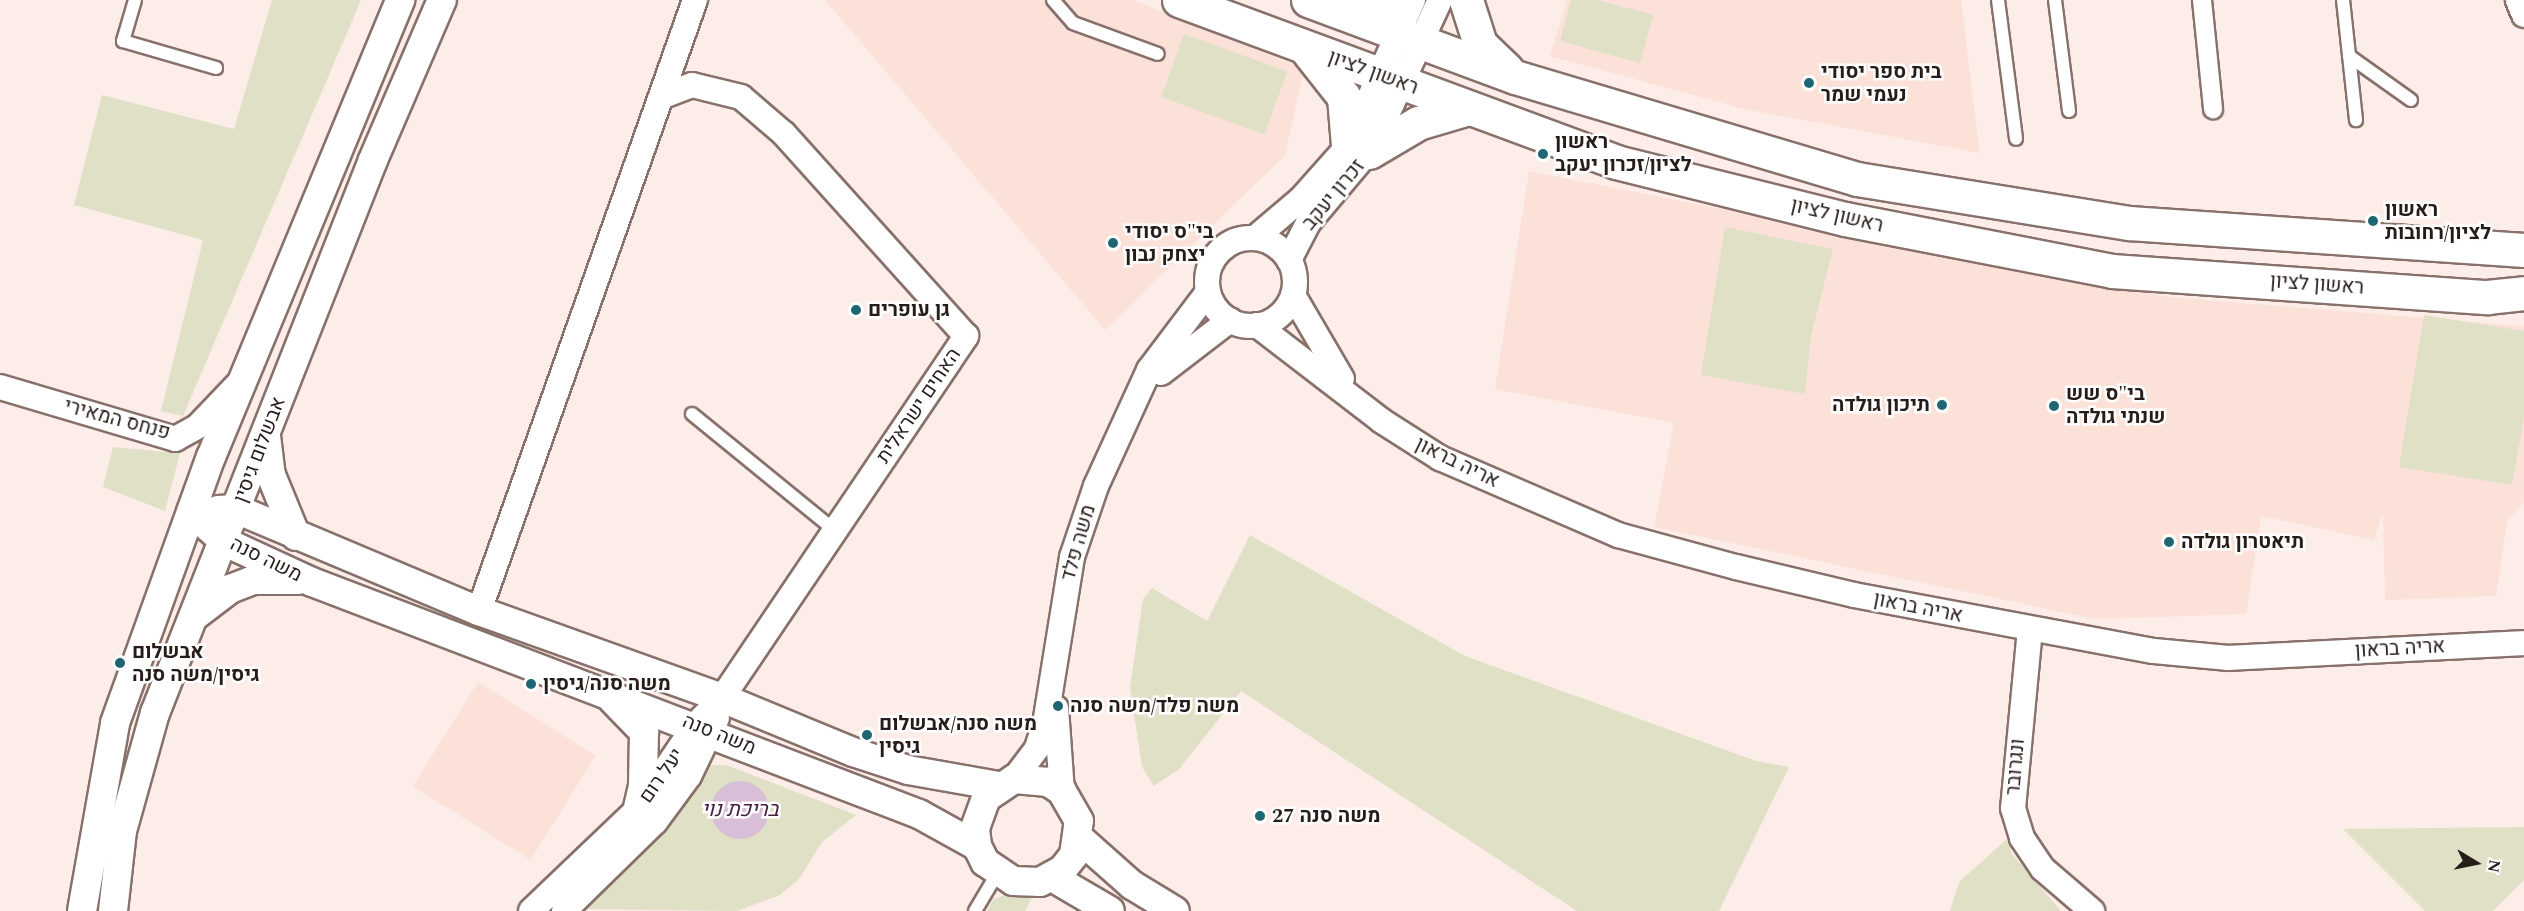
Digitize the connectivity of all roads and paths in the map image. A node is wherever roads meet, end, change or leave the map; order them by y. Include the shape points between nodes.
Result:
1 (135, 0) edge
2 (400, 0) edge
3 (442, 0) edge
4 (695, 0) edge
5 (1053, 0) edge
6 (1179, 0) edge
7 (1388, 0) edge
8 (1413, 0) edge
9 (1440, 0) edge
10 (1466, 0) edge
11 (1998, 0) edge
12 (2055, 0) edge
13 (2202, 0) edge
14 (2343, 0) edge
15 (2518, 0) edge
16 (1316, 3) edge
17 (2524, 15) edge
18 (1410, 37) junction
19 (1304, 47) junction
20 (1158, 54) dead end
21 (2349, 56) junction
22 (216, 68) dead end
23 (1515, 77) junction
24 (1393, 80) junction
25 (661, 97) junction
26 (2411, 100) dead end
27 (1469, 108) junction
28 (2213, 109) dead end
29 (2069, 111) dead end
30 (2356, 120) dead end
31 (2016, 139) dead end
32 (1359, 149) junction
33 (2524, 236) edge
34 (1256, 238) junction
35 (2524, 250) edge
36 (2474, 251) junction
37 (1289, 260) junction
38 (1208, 292) junction
39 (2524, 293) edge
40 (1293, 295) junction
41 (2487, 297) junction
42 (2524, 311) edge
43 (1230, 320) junction
44 (1257, 325) junction
45 (246, 374) junction
46 (0, 387) edge
47 (1353, 396) junction
48 (692, 414) dead end
49 (1125, 416) junction
50 (266, 435) junction
51 (236, 509) junction
52 (191, 512) junction
53 (834, 530) junction
54 (296, 536) junction
55 (225, 542) junction
56 (312, 582) junction
57 (479, 611) junction
58 (195, 617) junction
59 (2030, 629) junction
60 (2524, 643) edge
61 (1055, 676) junction
62 (599, 691) junction
63 (722, 698) junction
64 (705, 729) junction
65 (1007, 783) junction
66 (1062, 791) junction
67 (637, 811) junction
68 (1079, 838) junction
69 (977, 846) junction
70 (997, 874) junction
71 (1052, 877) junction
72 (82, 911) edge
73 (113, 911) edge
74 (531, 911) edge
75 (564, 911) edge
76 (975, 911) edge
77 (1110, 911) edge
78 (1175, 911) edge
79 (2092, 911) edge

1 - 22 lane via 123,42
2 - 45 street, אבשלום גיסין
3 - 50 street, אבשלום גיסין
4 - 25 street
5 - 20 lane via 1072,23
6 - 19 main road, ראשון לציון
7 - 16 main road
8 - 18 street, זכרון יעקב
9 - 18 street, זכרון יעקב
10 - 23 main road via 1480,44
11 - 31 lane
12 - 29 lane
13 - 28 street
14 - 21 lane
15 - 17 street
16 - 18 main road, ראשון לציון
18 - 23 main road, ראשון לציון
18 - 24 street, זכרון יעקב
19 - 24 main road, ראשון לציון
19 - 32 main road via 1344,97
21 - 26 lane
21 - 30 lane
23 - 36 main road, ראשון לציון via 1857,179 2129,223
24 - 27 main road, ראשון לציון
24 - 32 street, זכרון יעקב
25 - 53 street, האחים ישראלית via 692,85 741,97 783,133 966,336
25 - 57 street
27 - 32 main road via 1418,123
27 - 41 main road, ראשון לציון via 1616,162 1845,219 2112,271
32 - 34 street, זכרון יעקב
32 - 37 street, זכרון יעקב via 1308,223
33 - 36 main road
34 - 37 street via 1280,249
34 - 38 street via 1242,239 1218,253
35 - 36 main road, ראשון לציון
37 - 40 street
38 - 43 street
38 - 49 street, משה פלד via 1149,370
39 - 41 main road, ראשון לציון
40 - 44 street via 1280,316
40 - 47 street, אריה בראון
41 - 42 main road
43 - 44 street
43 - 49 street, משה פלד via 1181,352
44 - 47 street, אריה בראון
45 - 46 street, פנחס המאירי via 198,426 175,439
45 - 52 street, אבשלום גיסין
47 - 59 street, אריה בראון via 1440,458 1618,535 1854,596
48 - 53 lane
49 - 61 street, משה פלד via 1072,557
50 - 51 street, אבשלום גיסין
50 - 54 street via 271,475
51 - 52 street, משה סנה
51 - 54 street, משה סנה
51 - 55 street, אבשלום גיסין
52 - 55 street, משה סנה
52 - 72 street, אבשלום גיסין via 115,723
53 - 63 street, האחים ישראלית
54 - 57 street, משה סנה
55 - 56 street, משה סנה
55 - 58 street, אבשלום גיסין
56 - 58 street via 253,580 230,589
56 - 62 street, משה סנה
57 - 63 street, משה סנה
58 - 73 street, אבשלום גיסין via 141,758 122,831
59 - 60 street, אריה בראון via 2229,658
59 - 79 street, ונגרובר via 2013,808 2022,838 2043,869
61 - 65 street, משה פלד via 1037,748
61 - 66 street, משה פלד
62 - 64 street, משה סנה
62 - 67 street via 634,716 644,732 644,786
63 - 64 street, יעל רום
63 - 65 street, משה סנה via 908,770
64 - 67 street, יעל רום
64 - 69 street, משה סנה via 919,814
64 - 75 street, יעל רום via 655,822
65 - 66 street via 1048,782
65 - 69 street via 978,812
66 - 68 street via 1073,804
67 - 74 street, יעל רום
68 - 71 street via 1074,855
68 - 78 street via 1132,885
69 - 70 street
70 - 71 street via 1031,883
70 - 76 lane
71 - 77 street

